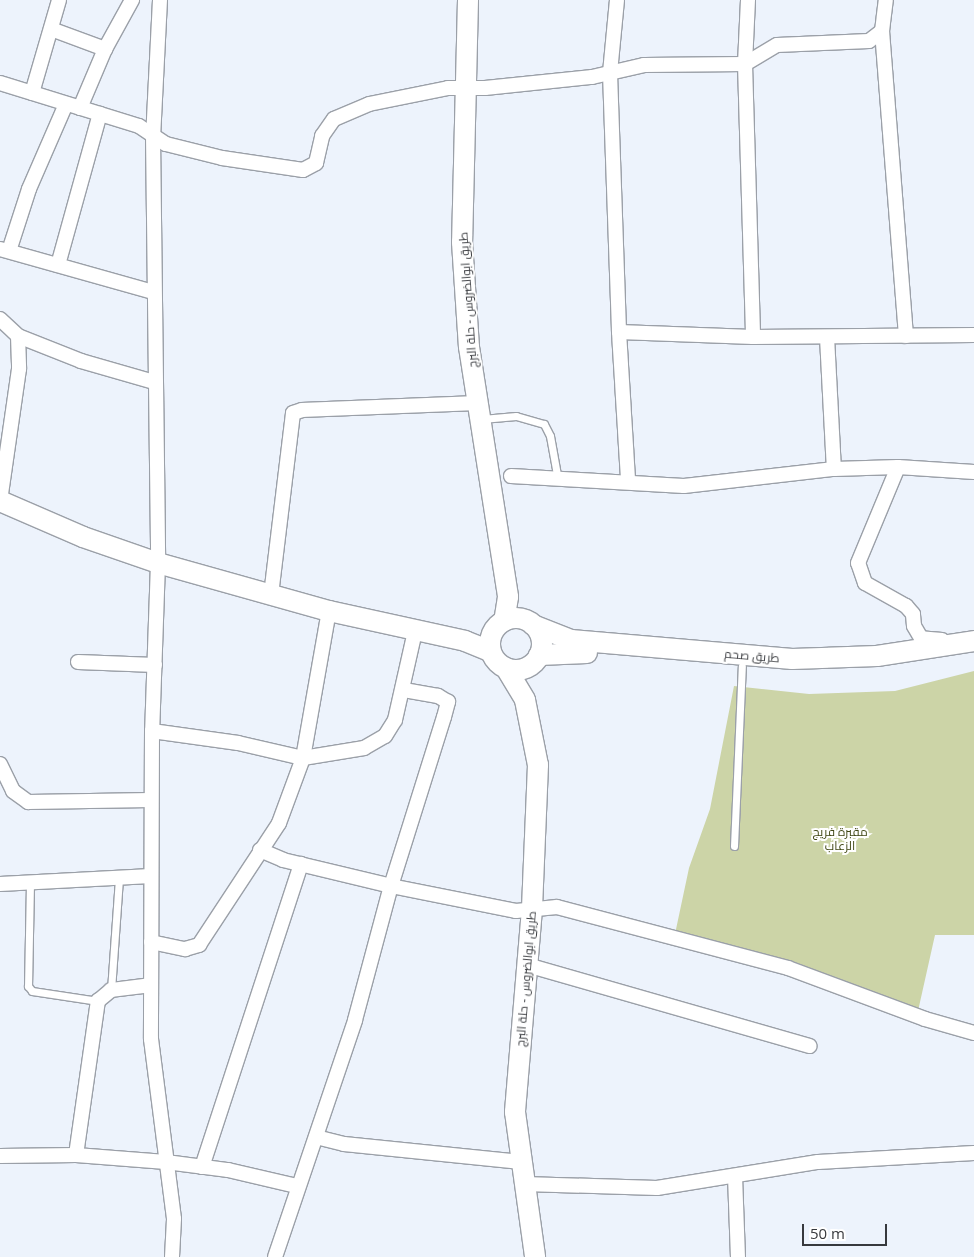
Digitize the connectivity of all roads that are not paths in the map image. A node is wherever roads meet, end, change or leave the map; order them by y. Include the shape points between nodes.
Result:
1 (59, 0) edge
2 (132, 0) edge
3 (160, 0) edge
4 (468, 0) edge
5 (617, 0) edge
6 (748, 0) edge
7 (886, 0) edge
8 (51, 30) junction
9 (882, 30) junction
10 (104, 49) junction
11 (745, 64) junction
12 (610, 73) junction
13 (1, 88) edge
14 (466, 88) junction
15 (32, 93) junction
16 (73, 106) junction
17 (100, 114) junction
18 (153, 136) junction
19 (4, 250) edge
20 (58, 264) junction
21 (154, 292) junction
22 (0, 319) edge
23 (619, 332) junction
24 (974, 335) edge
25 (18, 336) junction
26 (906, 336) junction
27 (754, 337) junction
28 (828, 337) junction
29 (154, 382) junction
30 (478, 411) junction
31 (898, 467) junction
32 (834, 469) junction
33 (974, 472) edge
34 (511, 476) dead end
35 (558, 481) junction
36 (628, 481) junction
37 (0, 501) edge
38 (158, 563) junction
39 (271, 595) junction
40 (508, 597) junction
41 (329, 611) junction
42 (529, 622) junction
43 (415, 631) junction
44 (495, 635) junction
45 (972, 646) edge
46 (535, 660) junction
47 (78, 662) dead end
48 (154, 665) junction
49 (742, 666) junction
50 (506, 668) junction
51 (403, 690) junction
52 (526, 700) junction
53 (152, 731) junction
54 (304, 758) junction
55 (0, 764) edge
56 (151, 800) junction
57 (734, 846) dead end
58 (260, 850) junction
59 (301, 864) junction
60 (151, 876) junction
61 (119, 878) junction
62 (30, 882) junction
63 (0, 884) edge
64 (391, 886) junction
65 (532, 909) junction
66 (151, 942) junction
67 (527, 964) junction
68 (151, 985) junction
69 (111, 990) junction
70 (98, 1000) junction
71 (974, 1033) edge
72 (810, 1046) dead end
73 (316, 1137) junction
74 (974, 1153) edge
75 (76, 1155) junction
76 (0, 1156) edge
77 (166, 1162) junction
78 (521, 1162) junction
79 (202, 1167) junction
80 (735, 1176) junction
81 (524, 1184) junction
82 (297, 1186) junction
83 (172, 1257) edge
84 (275, 1257) edge
85 (535, 1257) edge
86 (738, 1257) edge

1 - 8 street
2 - 10 street
3 - 18 street
4 - 14 main road, طريق ابوالضروس - حلة البرج
5 - 12 street
6 - 11 street
7 - 9 street
8 - 10 street
8 - 15 street
9 - 11 street via 877,37 861,43 777,45
9 - 26 street
10 - 16 street
11 - 12 street via 644,65
11 - 27 street
12 - 14 street
12 - 23 street
13 - 15 street
14 - 18 street via 448,88 369,104 343,114 327,126 316,163 303,170 222,158 166,144
14 - 30 main road, طريق ابوالضروس - حلة البرج via 462,242
15 - 16 street
16 - 17 street
16 - 19 street via 29,189
17 - 18 street via 139,126
17 - 20 street
18 - 21 street
19 - 20 street
20 - 21 street
21 - 29 street
22 - 25 street
23 - 27 street
23 - 36 street
24 - 26 street
25 - 29 street via 62,354
25 - 37 street via 19,369
26 - 28 street
27 - 28 street
28 - 32 street
29 - 38 street
30 - 35 lane via 544,424 550,436
30 - 39 street via 302,410 293,413
30 - 40 main road, طريق ابوالضروس - حلة البرج
31 - 32 street
31 - 33 street
31 - 45 street via 859,559 860,574 876,591 906,606 913,614 921,638
32 - 36 street via 684,486
34 - 35 street
35 - 36 street
37 - 38 main road via 83,538
38 - 39 main road
38 - 48 street
39 - 41 main road
40 - 42 main road, طريق ابوالضروس - حلة البرج
40 - 44 main road, طريق ابوالضروس - حلة البرج
41 - 43 main road
41 - 54 street
42 - 44 main road
42 - 45 main road, طريق صحم via 548,633 571,640 792,659 877,656
42 - 46 main road via 540,634
43 - 44 main road via 465,641
43 - 51 street
44 - 50 main road via 499,664
45 - 49 main road, طريق صحم via 914,664 846,670
46 - 49 main road, طريق صحم via 572,652
46 - 50 main road via 514,670
46 - 52 main road, طريق ابوالضروس - حلة البرج
47 - 48 street
48 - 53 street
49 - 57 lane
50 - 52 main road, طريق ابوالضروس - حلة البرج
51 - 54 street via 396,720 385,736 364,748
51 - 64 street via 438,696 448,702
52 - 65 main road, طريق ابوالضروس - حلة البرج via 538,765
53 - 54 street via 238,743
53 - 56 street
54 - 58 street via 278,823
55 - 56 street via 13,791 28,802
56 - 60 street
58 - 59 street
58 - 66 street via 199,945 185,948
59 - 64 street
59 - 79 street
60 - 61 street
60 - 66 street
61 - 62 street
61 - 69 lane
62 - 63 street
62 - 70 lane via 28,986 32,991
64 - 65 street via 516,911
64 - 73 street via 355,1020
65 - 67 main road, طريق ابوالضروس - حلة البرج
65 - 71 street via 557,907 788,968
66 - 68 street
67 - 72 street
67 - 78 main road, طريق ابوالضروس - حلة البرج via 515,1112
68 - 69 street
68 - 77 street via 151,1039
69 - 70 street
70 - 75 street
73 - 78 street via 344,1144
73 - 82 street
74 - 80 street via 818,1162
75 - 76 street
75 - 77 street
77 - 79 street
77 - 83 street via 174,1220
78 - 81 main road, طريق ابوالضروس - حلة البرج
79 - 82 street
80 - 81 street via 657,1188
80 - 86 street
81 - 85 main road, طريق ابوالضروس - حلة البرج
82 - 84 street

